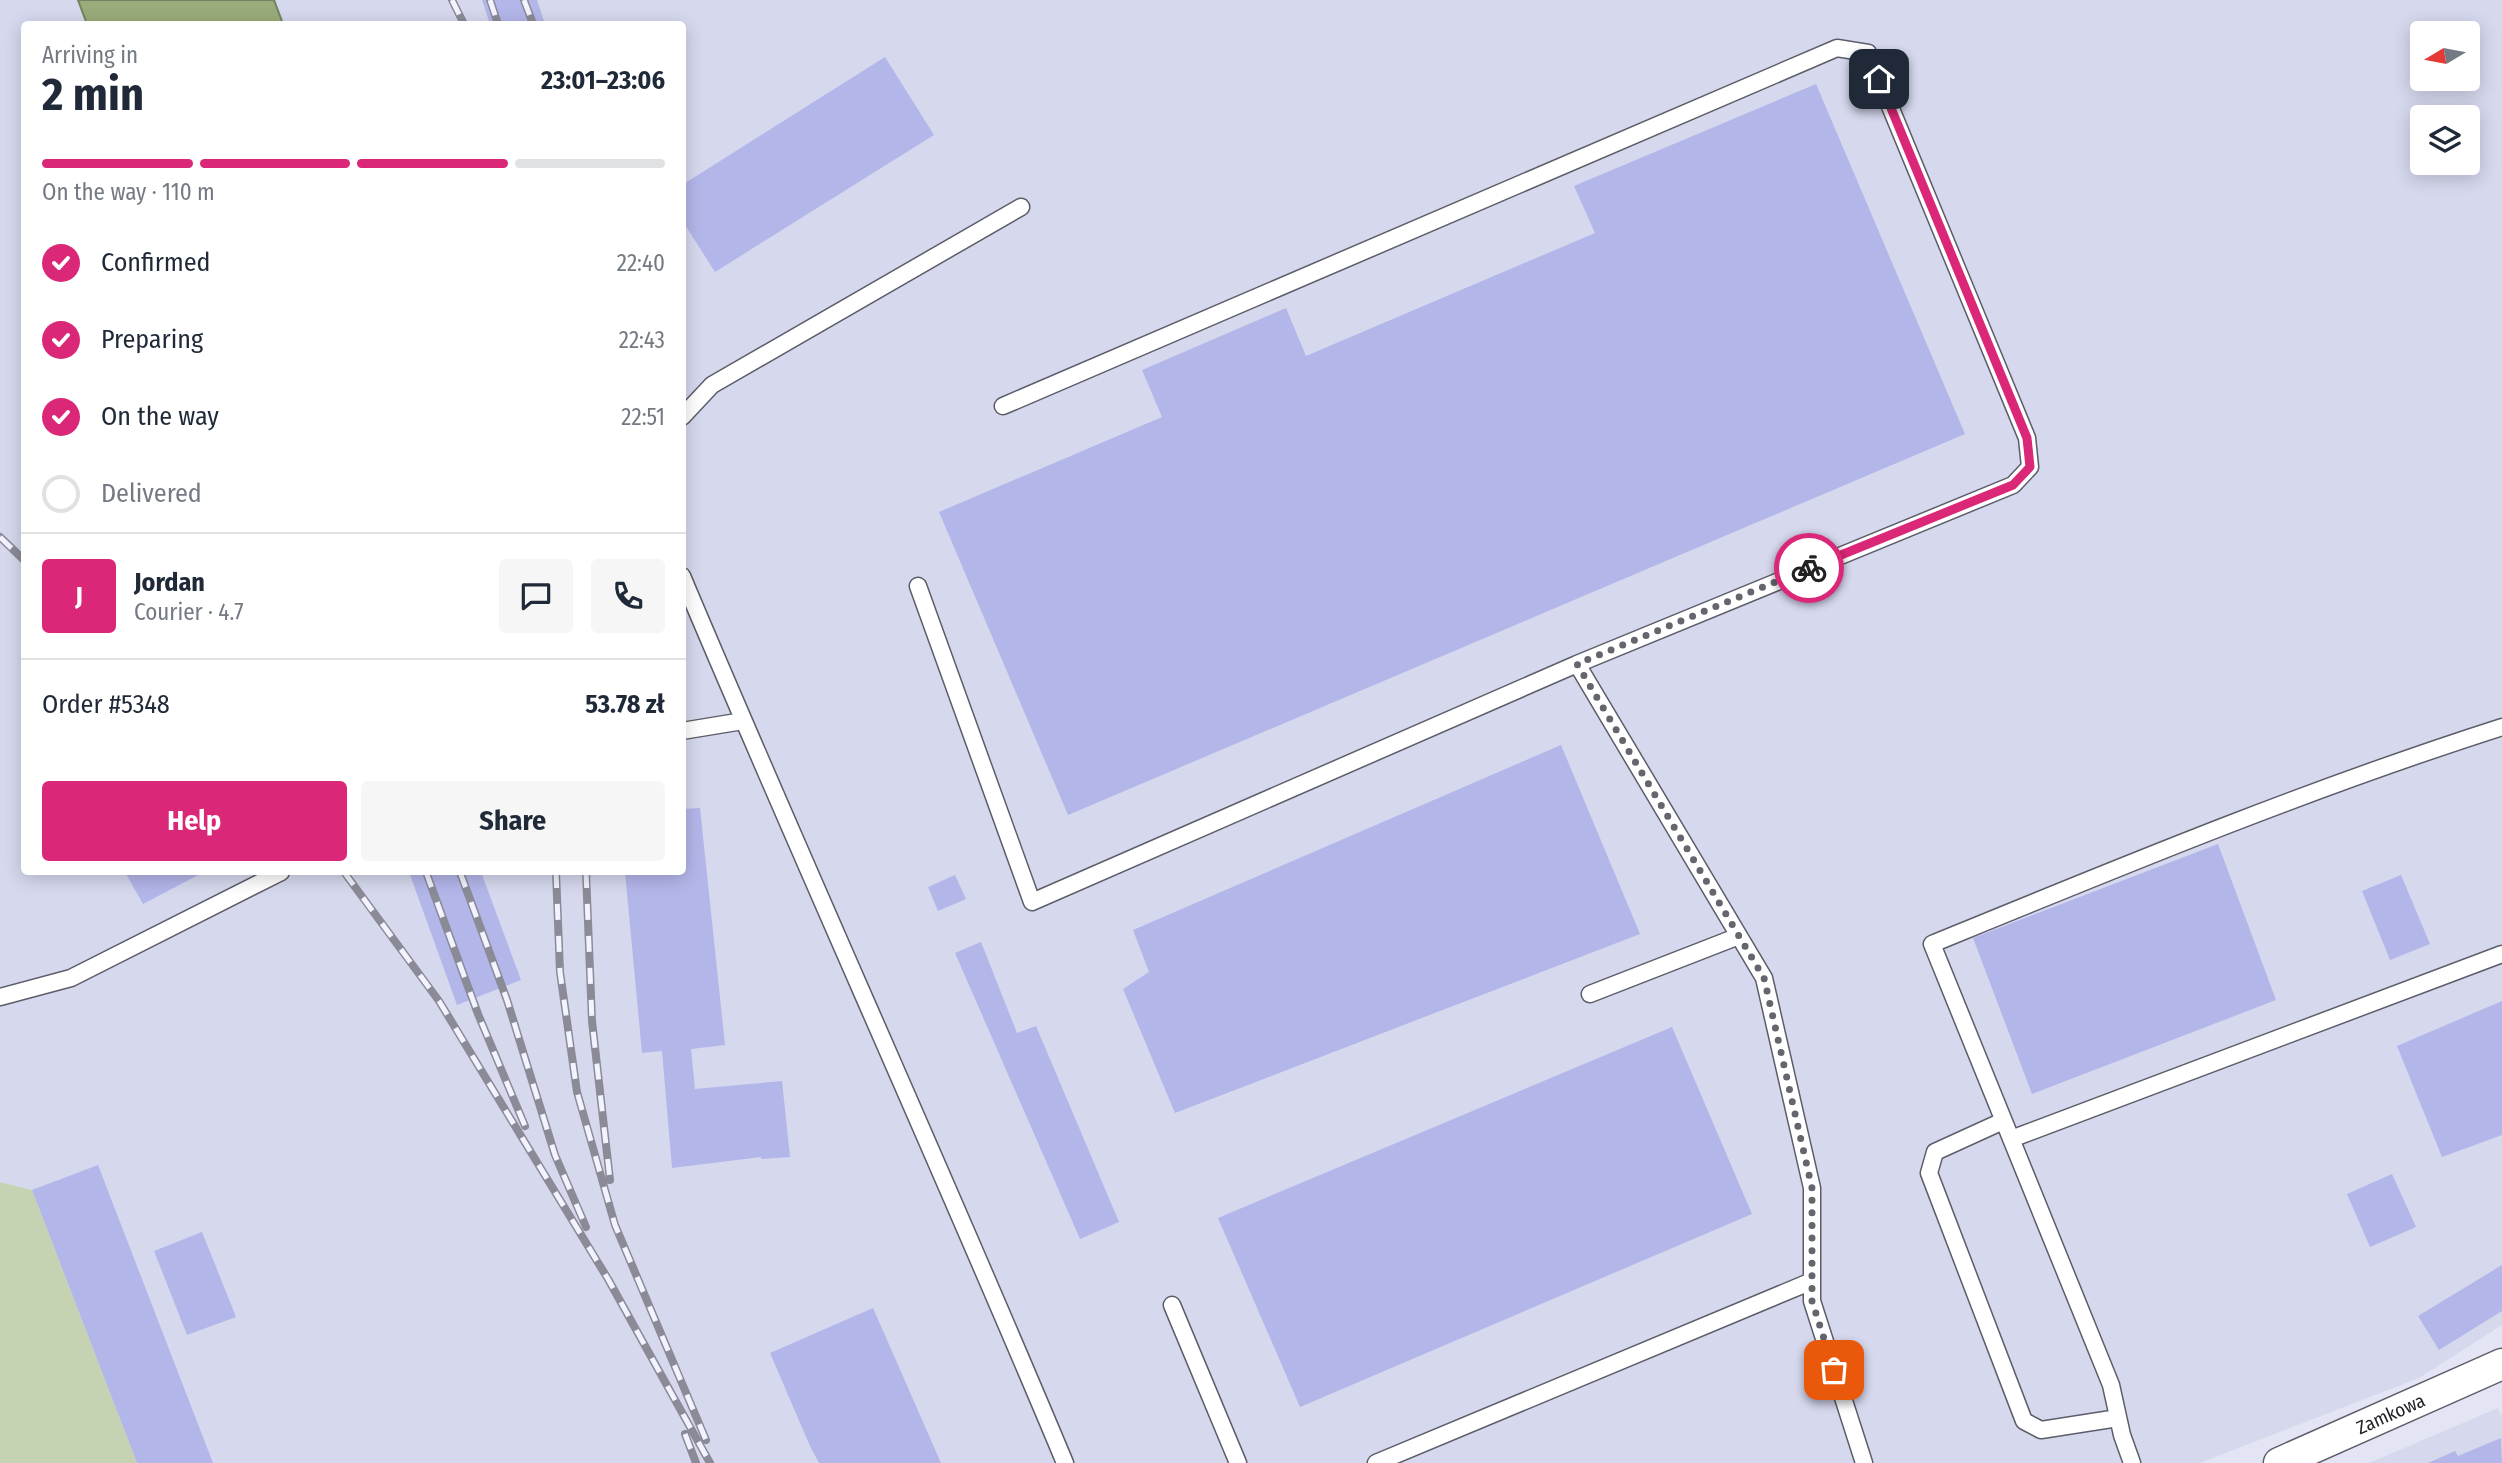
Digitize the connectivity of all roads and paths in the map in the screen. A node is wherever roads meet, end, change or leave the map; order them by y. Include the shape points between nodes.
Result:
1 (1021, 207) dead end
2 (1003, 406) dead end
3 (686, 413) edge
4 (686, 586) edge
5 (918, 586) dead end
6 (1577, 664) junction
7 (743, 721) junction
8 (2502, 727) edge
9 (686, 730) edge
10 (275, 875) edge
11 (1739, 936) junction
12 (2502, 954) edge
13 (1590, 993) dead end
14 (0, 997) edge
15 (2003, 1121) junction
16 (2011, 1139) junction
17 (1812, 1281) junction
18 (1171, 1306) dead end
19 (2502, 1364) edge
20 (2118, 1418) junction
21 (1065, 1463) edge
22 (1238, 1463) edge
23 (1376, 1463) edge
24 (1864, 1463) edge
25 (2132, 1463) edge
26 (2279, 1463) edge

1 - 3 lane via 712,385
2 - 6 lane via 1837,48 1868,53 2027,438 2030,467 2013,485
4 - 7 lane
5 - 6 lane via 1032,902
6 - 11 lane
7 - 9 lane
7 - 21 lane
8 - 15 lane via 2200,835 1931,944
10 - 14 lane via 71,978
11 - 13 lane
11 - 17 lane via 1764,978 1812,1188
12 - 16 lane
15 - 16 lane
15 - 20 lane via 1934,1152 1929,1173 2024,1421 2041,1430
16 - 20 lane via 2110,1385
17 - 23 lane
17 - 24 lane via 1812,1301
18 - 22 lane
19 - 26 street, Zamkowa
20 - 25 lane

